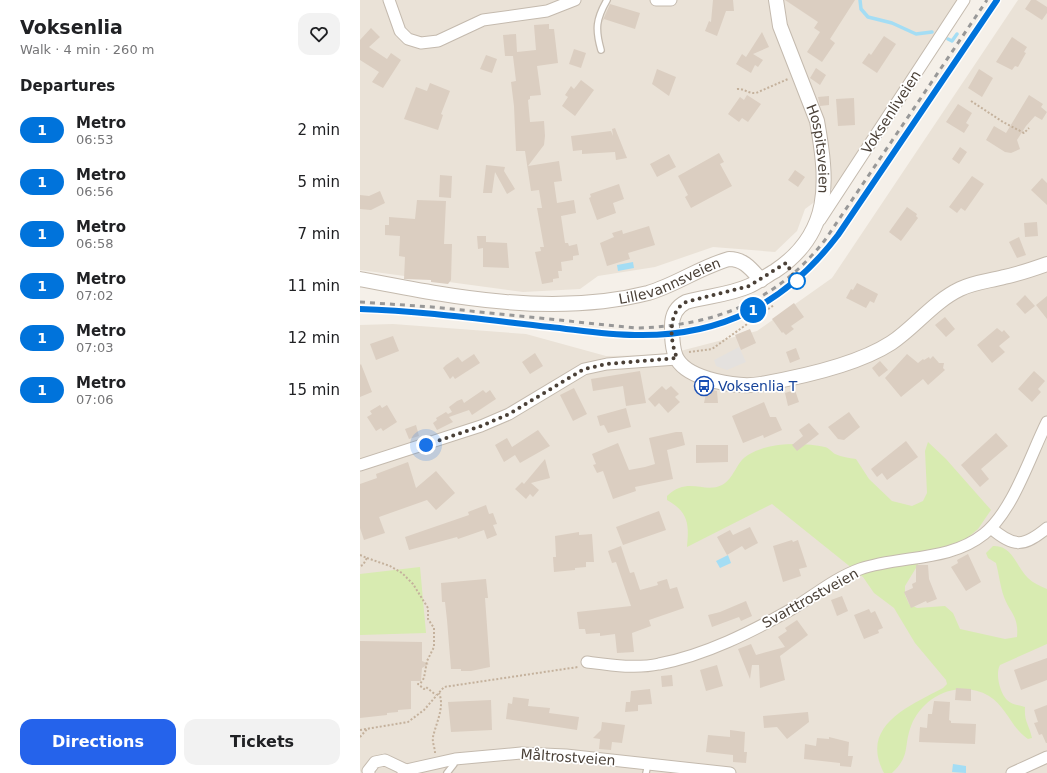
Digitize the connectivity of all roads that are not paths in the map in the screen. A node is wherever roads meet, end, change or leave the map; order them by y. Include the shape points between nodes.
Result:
1 (389, 0) edge
2 (575, 0) edge
3 (607, 0) edge
4 (656, 0) edge
5 (671, 0) edge
6 (776, 0) edge
7 (964, 0) edge
8 (601, 50) dead end
9 (817, 224) junction
10 (1047, 264) edge
11 (360, 279) edge
12 (761, 280) junction
13 (682, 355) junction
14 (1047, 422) edge
15 (360, 465) edge
16 (991, 528) junction
17 (1047, 528) edge
18 (587, 662) road end
19 (1047, 757) edge
20 (455, 759) junction
21 (647, 768) edge
22 (404, 771) edge
23 (368, 773) edge
24 (447, 773) edge
25 (730, 773) edge
26 (1012, 773) edge

1 - 2 street via 400,31 408,39 421,43 438,41 483,20 547,11
3 - 8 lane via 599,15 597,26
4 - 5 street
6 - 9 street, Hospitsveien via 780,26 820,136 824,197
7 - 9 street, Voksenliveien
9 - 12 street, Hospitsveien via 802,248
10 - 13 street via 961,288 939,302 891,343 856,360 830,368 746,386 704,377 688,369
11 - 12 street, Lillevannsveien via 455,295 553,303 603,301 649,292 729,259 745,263
12 - 13 street, Lillevannsveien via 732,292 692,300 679,306 672,322 674,349
13 - 15 street via 584,369 534,401 481,426
14 - 16 street, Svarttrostveien via 1004,512
16 - 17 street via 1006,540 1023,544 1030,542
16 - 18 street, Svarttrostveien via 965,546 951,551 881,563 851,573 754,629 707,649 658,664 612,666
19 - 26 street
20 - 21 street, Måltrostveien via 521,752 566,755
20 - 22 street, Måltrostveien
20 - 24 lane
21 - 25 street, Måltrostveien
22 - 23 street, Måltrostveien via 385,760 375,762

